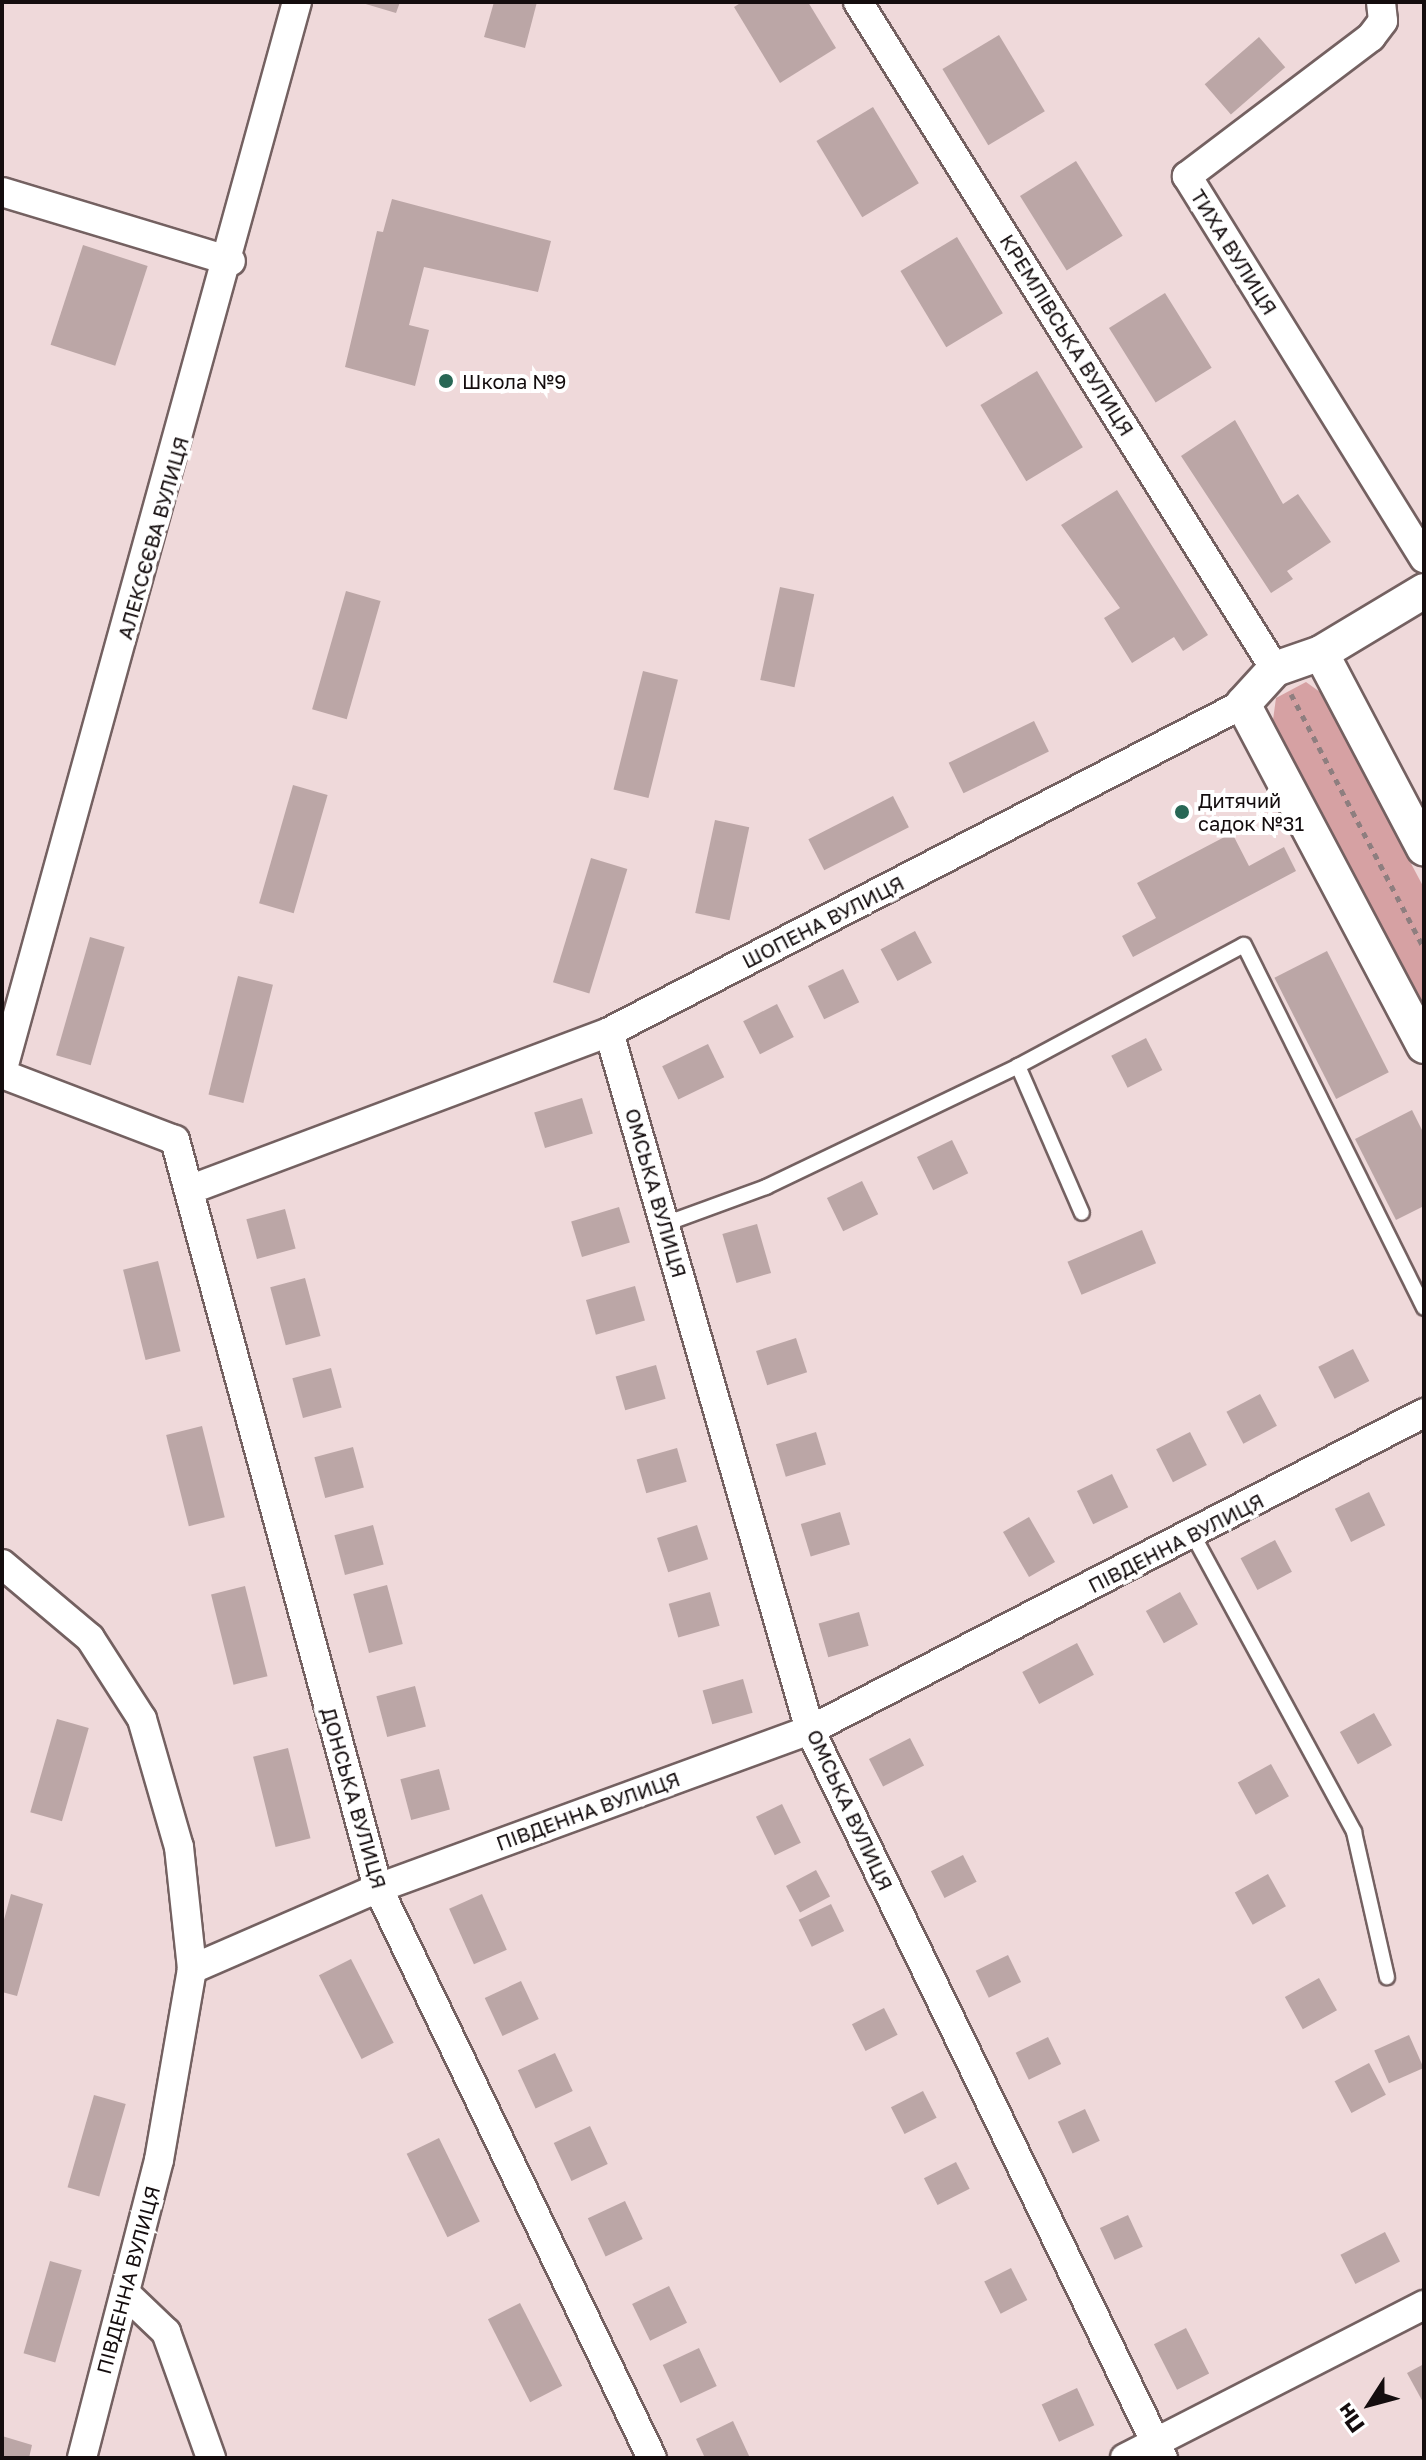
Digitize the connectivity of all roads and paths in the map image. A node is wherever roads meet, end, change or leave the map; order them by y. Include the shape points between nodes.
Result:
1 (297, 2) edge
2 (858, 2) edge
3 (1381, 2) edge
4 (2, 192) edge
5 (231, 261) junction
6 (1424, 558) edge
7 (1424, 591) edge
8 (1321, 653) junction
9 (1275, 669) junction
10 (1243, 704) junction
11 (1424, 848) edge
12 (1424, 948) edge
13 (609, 1032) junction
14 (1424, 1046) edge
15 (1018, 1066) junction
16 (2, 1073) edge
17 (189, 1190) junction
18 (1082, 1213) dead end
19 (665, 1224) junction
20 (1424, 1308) edge
21 (1424, 1413) edge
22 (1193, 1535) junction
23 (2, 1564) edge
24 (810, 1730) junction
25 (378, 1888) junction
26 (192, 1969) junction
27 (1387, 1977) dead end
28 (125, 2293) junction
29 (1424, 2305) edge
30 (1159, 2452) edge
31 (82, 2458) edge
32 (211, 2458) edge
33 (652, 2458) edge
34 (1125, 2458) edge

1 - 5 street, АЛЕКСЄЄВА ВУЛИЦЯ
2 - 9 street, КРЕМЛІВСЬКА ВУЛИЦЯ
3 - 6 street, ТИХА ВУЛИЦЯ via 1383,21 1371,37 1187,176
4 - 5 street
5 - 16 street, АЛЕКСЄЄВА ВУЛИЦЯ
7 - 8 street, ШОПЕНА ВУЛИЦЯ
8 - 9 street, ШОПЕНА ВУЛИЦЯ
8 - 11 street
9 - 10 street, ШОПЕНА ВУЛИЦЯ
9 - 12 path
10 - 13 street, ШОПЕНА ВУЛИЦЯ
10 - 14 street
13 - 17 street, ШОПЕНА ВУЛИЦЯ
13 - 19 street, ОМСЬКА ВУЛИЦЯ
15 - 18 lane
15 - 19 lane via 766,1187
15 - 20 lane via 1244,945
16 - 17 street, ДОНСЬКА ВУЛИЦЯ via 175,1140
17 - 25 street, ДОНСЬКА ВУЛИЦЯ
19 - 24 street, ОМСЬКА ВУЛИЦЯ
21 - 22 street, ПІВДЕННА ВУЛИЦЯ
22 - 24 street, ПІВДЕННА ВУЛИЦЯ
22 - 27 lane via 1354,1832
23 - 26 street via 90,1638 142,1719 179,1847
24 - 25 street, ПІВДЕННА ВУЛИЦЯ
24 - 30 street, ОМСЬКА ВУЛИЦЯ
25 - 26 street, ПІВДЕННА ВУЛИЦЯ
25 - 33 street, ДОНСЬКА ВУЛИЦЯ
26 - 28 street, ПІВДЕННА ВУЛИЦЯ via 159,2160
28 - 31 street, ПІВДЕННА ВУЛИЦЯ
28 - 32 street via 166,2332
29 - 30 street
30 - 34 street

